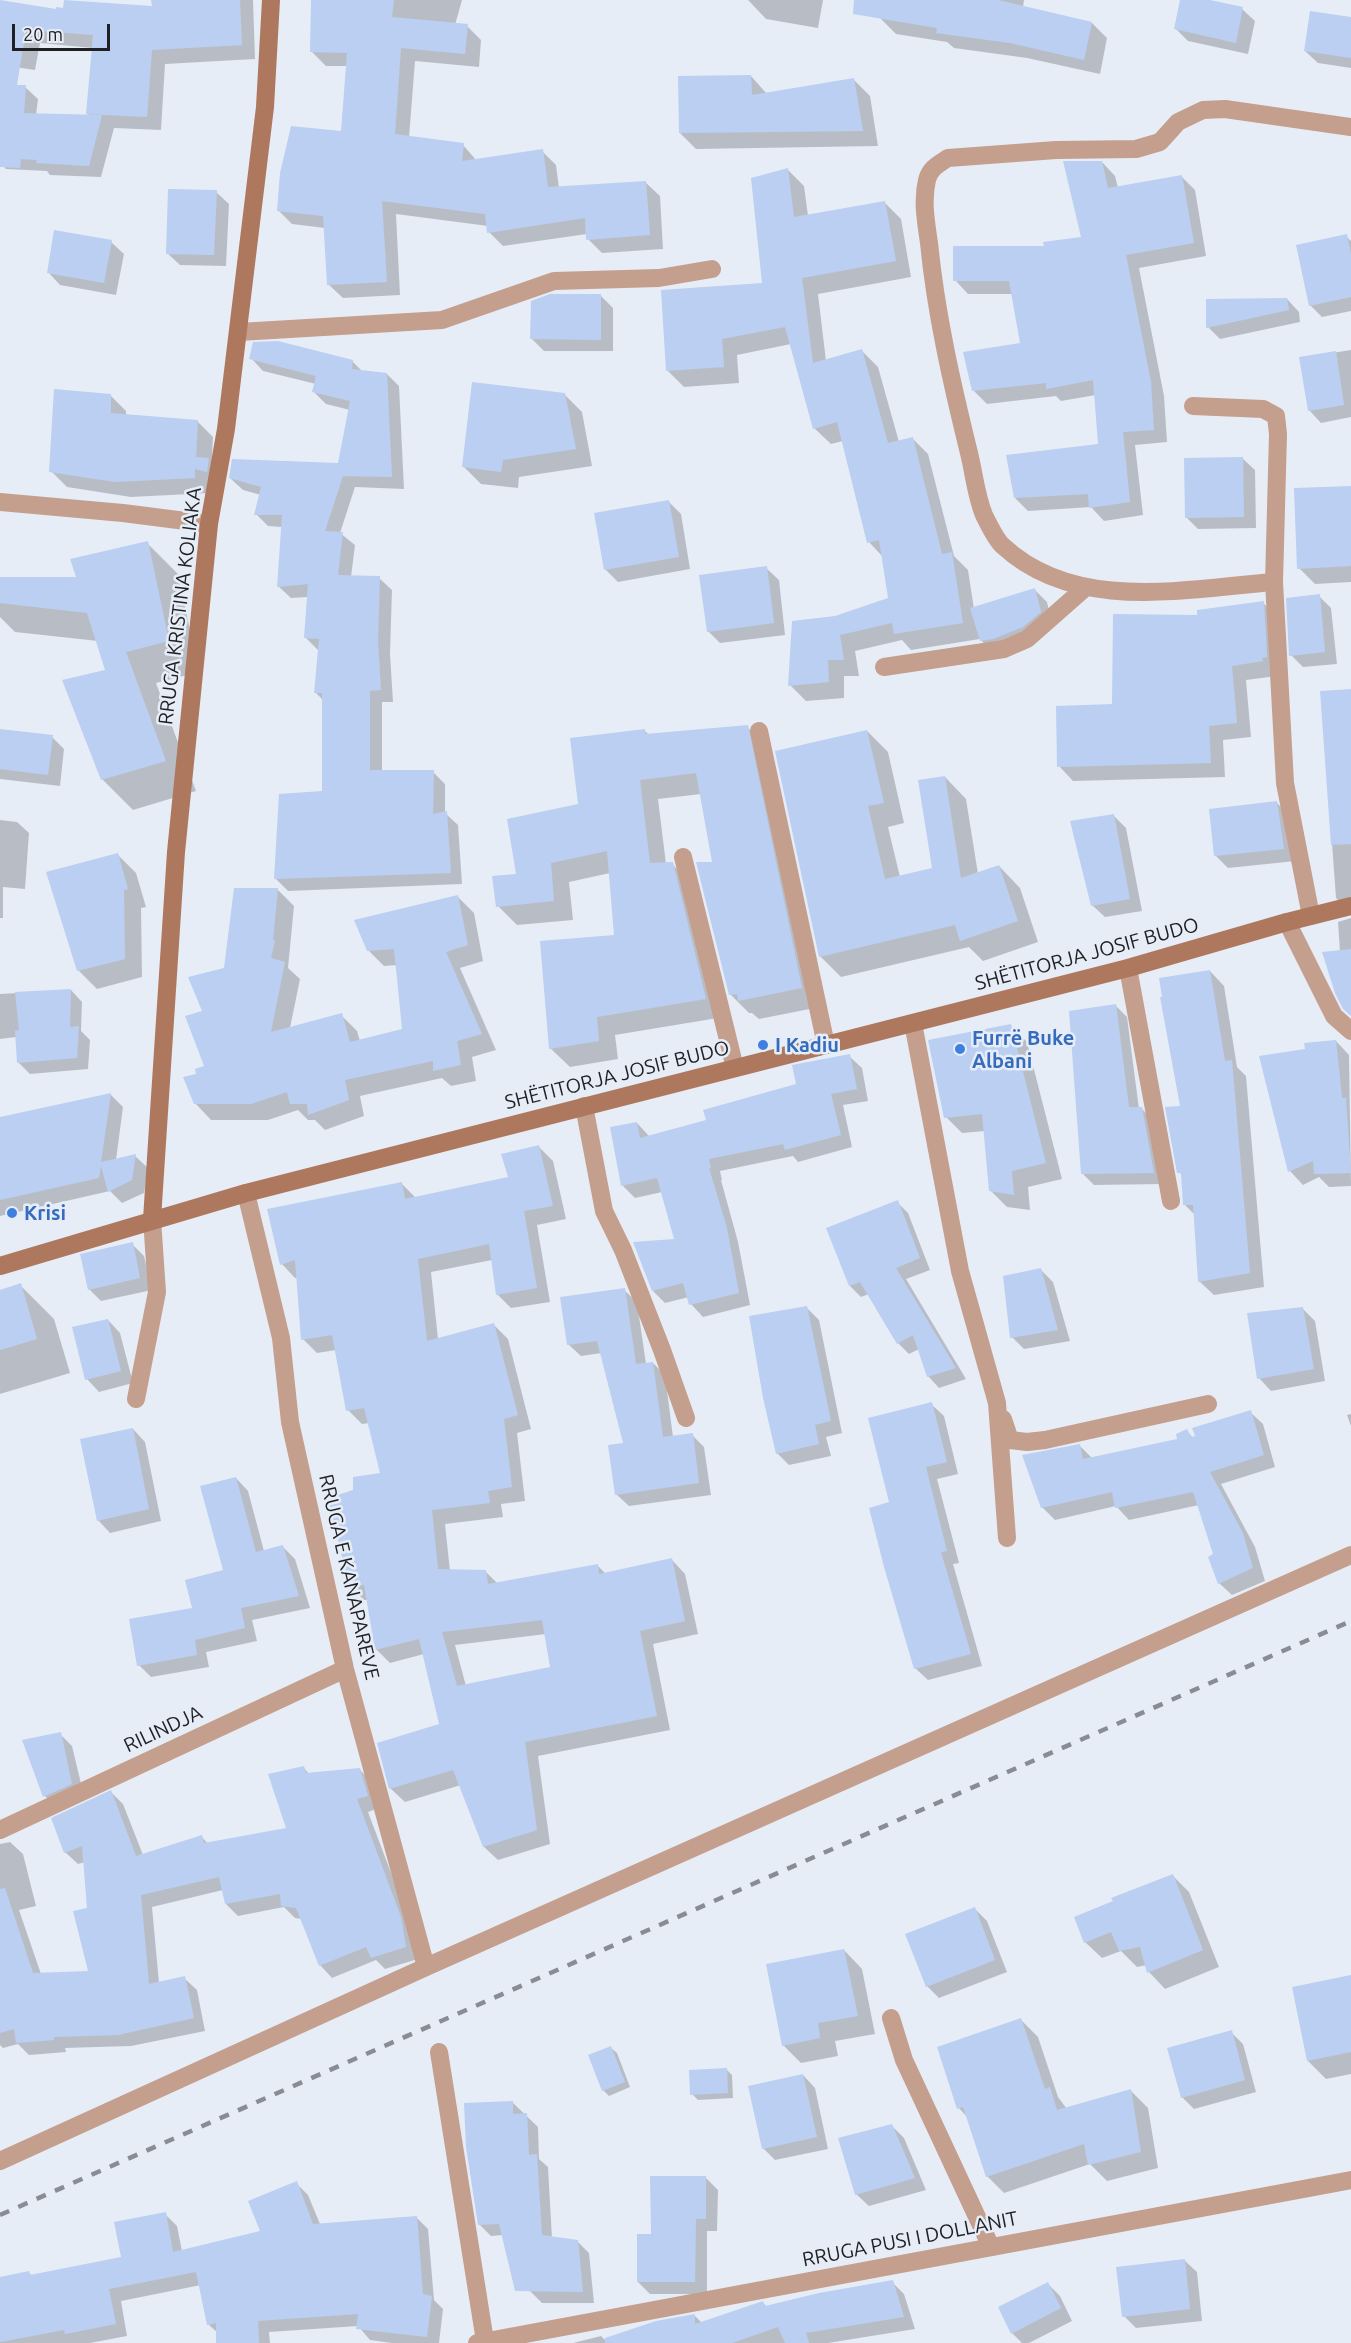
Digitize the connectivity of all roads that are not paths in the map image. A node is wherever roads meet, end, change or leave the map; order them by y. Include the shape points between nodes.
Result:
1 (271, 0) edge
2 (1351, 128) edge
3 (712, 269) dead end
4 (239, 332) junction
5 (1192, 406) dead end
6 (0, 502) edge
7 (209, 524) junction
8 (1274, 582) junction
9 (1086, 587) junction
10 (884, 667) dead end
11 (759, 731) dead end
12 (683, 857) dead end
13 (1351, 906) edge
14 (1311, 916) junction
15 (1287, 922) junction
16 (1128, 968) junction
17 (913, 1023) junction
18 (1351, 1030) edge
19 (826, 1045) junction
20 (735, 1068) junction
21 (584, 1106) junction
22 (246, 1193) junction
23 (1171, 1201) dead end
24 (152, 1219) junction
25 (0, 1266) edge
26 (136, 1399) dead end
27 (998, 1403) junction
28 (1208, 1404) dead end
29 (686, 1418) dead end
30 (1007, 1538) dead end
31 (1351, 1555) edge
32 (345, 1669) junction
33 (0, 1830) edge
34 (426, 1967) junction
35 (891, 2018) dead end
36 (439, 2052) dead end
37 (0, 2161) edge
38 (1351, 2180) edge
39 (991, 2247) junction
40 (481, 2342) edge

1 - 4 main road, RRUGA KRISTINA KOLIAKA via 265,107
2 - 9 street via 1225,109 1203,110 1178,122 1160,142 1136,149 948,158 933,167 927,177 924,201 933,284 984,515 1001,544 1030,566
3 - 4 street via 659,278 554,281 442,320
4 - 7 main road, RRUGA KRISTINA KOLIAKA
5 - 8 street via 1263,409 1276,416
6 - 7 street
7 - 24 main road, RRUGA KRISTINA KOLIAKA via 176,852
8 - 9 street via 1118,592
8 - 14 street via 1285,783
9 - 10 street via 1027,639 1004,649
11 - 19 street
12 - 20 street
13 - 14 main road, SHËTITORJA JOSIF BUDO
14 - 15 main road, SHËTITORJA JOSIF BUDO
15 - 16 main road, SHËTITORJA JOSIF BUDO
15 - 18 street via 1334,1016
16 - 17 main road, SHËTITORJA JOSIF BUDO
16 - 23 street
17 - 19 main road, SHËTITORJA JOSIF BUDO
17 - 27 street via 960,1271
19 - 20 main road, SHËTITORJA JOSIF BUDO
20 - 21 main road, SHËTITORJA JOSIF BUDO
21 - 22 main road, SHËTITORJA JOSIF BUDO
21 - 29 street via 604,1210 623,1250
22 - 24 main road, SHËTITORJA JOSIF BUDO
22 - 32 street, RRUGA E KANAPAREVE via 281,1338 290,1422
24 - 25 main road, SHËTITORJA JOSIF BUDO
24 - 26 street via 157,1292
27 - 28 street via 1010,1440 1027,1442
27 - 30 street
31 - 34 street
32 - 33 street, RILINDJA
32 - 34 street, RRUGA E KANAPAREVE
34 - 37 street
35 - 39 street via 904,2060
36 - 40 street
38 - 39 street, RRUGA PUSI I DOLLANIT
39 - 40 street, RRUGA PUSI I DOLLANIT

